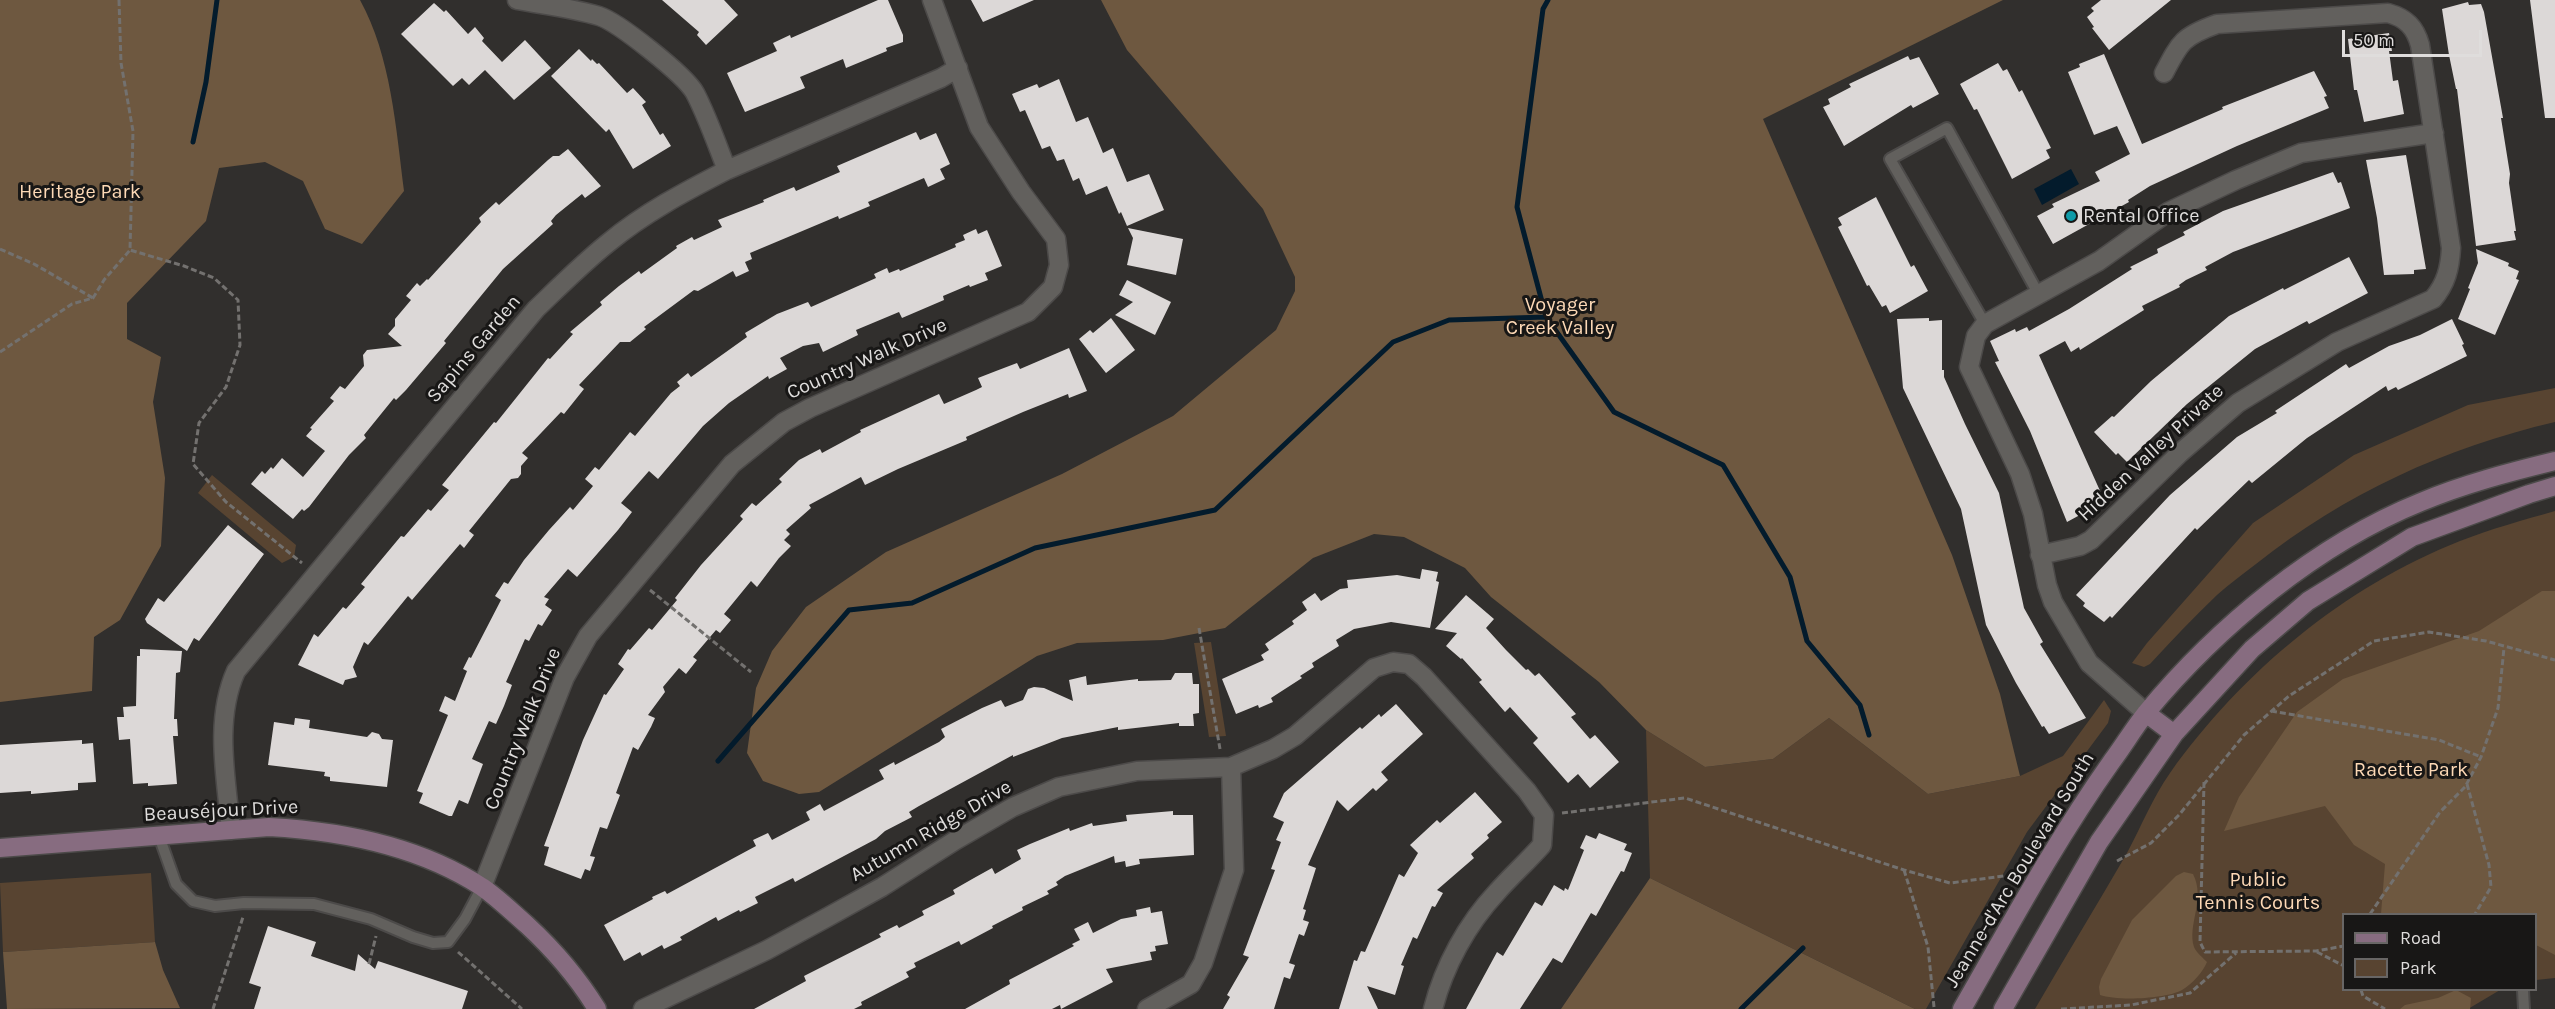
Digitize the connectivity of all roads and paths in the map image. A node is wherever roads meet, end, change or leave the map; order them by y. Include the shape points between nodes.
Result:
1 (119, 0) edge
2 (517, 0) edge
3 (932, 0) edge
4 (958, 68) junction
5 (2164, 73) dead end
6 (2434, 133) junction
7 (727, 170) junction
8 (0, 249) edge
9 (130, 250) junction
10 (2039, 295) junction
11 (93, 298) junction
12 (1985, 324) junction
13 (0, 352) edge
14 (2555, 460) edge
15 (2555, 486) edge
16 (2040, 555) junction
17 (315, 574) junction
18 (635, 577) junction
19 (1199, 628) dead end
20 (2504, 648) junction
21 (2555, 660) edge
22 (751, 672) dead end
23 (2271, 711) junction
24 (2146, 713) junction
25 (2174, 734) junction
26 (2481, 756) junction
27 (1227, 768) junction
28 (2204, 783) junction
29 (2467, 784) junction
30 (1544, 815) junction
31 (231, 830) junction
32 (159, 836) junction
33 (0, 848) edge
34 (2117, 861) dead end
35 (1904, 870) junction
36 (2010, 877) dead end
37 (482, 887) junction
38 (2371, 913) edge
39 (2476, 913) edge
40 (380, 923) junction
41 (237, 935) dead end
42 (448, 942) junction
43 (2342, 946) edge
44 (2316, 951) junction
45 (2236, 953) junction
46 (369, 964) dead end
47 (2342, 965) edge
48 (2361, 991) edge
49 (2523, 991) edge
50 (1934, 1006) dead end
51 (2131, 1007) edge
52 (213, 1009) edge
53 (522, 1009) edge
54 (597, 1009) edge
55 (644, 1009) edge
56 (1147, 1009) edge
57 (1433, 1009) edge
58 (1962, 1009) edge
59 (2003, 1009) edge
60 (2061, 1009) edge
61 (2385, 1009) edge
62 (2524, 1009) edge

1 - 9 path via 122,63 133,131
2 - 7 street via 601,17 672,69 694,92
3 - 4 street, Country Walk Drive
4 - 7 street, Sapins Garden
4 - 18 street, Country Walk Drive via 979,127 1056,239 1059,265 1053,287 1028,312 784,422 732,464
5 - 6 street, Hidden Valley Private via 2179,44 2195,32 2217,24 2388,13 2400,16 2417,35
6 - 10 street via 2301,153 2168,212 2099,261
6 - 16 street, Hidden Valley Private via 2451,248 2450,267 2433,299 2337,342 2258,390 2180,453 2091,540
7 - 17 street, Sapins Garden via 639,219 536,309
8 - 11 path
9 - 11 path
9 - 17 path via 214,278 238,300 240,345 226,387 199,423 193,464 226,502
10 - 12 street
10 - 12 lane via 1947,128 1890,159
11 - 13 path via 72,304
12 - 16 street via 1976,336 1969,367 2020,474
14 - 24 main road, Jeanne-d'Arc Boulevard South via 2421,502 2348,538 2219,635
15 - 25 main road via 2412,537 2308,601 2252,649
16 - 24 street via 2053,602 2089,663
17 - 31 street, Sapins Garden via 236,670 229,686 222,720
18 - 22 path
18 - 37 street, Country Walk Drive via 588,636 565,677
19 - 27 path
20 - 21 path
20 - 23 path via 2486,641 2429,632 2374,641
20 - 26 path via 2498,708
23 - 26 path via 2439,740
23 - 28 path via 2244,735
24 - 25 main road
24 - 58 main road, Jeanne-d'Arc Boulevard South via 2082,804
25 - 59 main road via 2099,842
26 - 29 path
27 - 30 street, Autumn Ridge Drive via 1295,736 1374,668 1393,662 1409,664 1527,791
27 - 55 street, Autumn Ridge Drive via 1137,771 1059,787 1013,807 882,887 777,944
27 - 56 street via 1234,870 1203,963 1191,984
28 - 34 path via 2151,843
28 - 45 path via 2200,942 2205,952
29 - 38 path via 2440,812
29 - 39 path via 2491,886
30 - 35 path via 1685,798
30 - 57 street via 1542,845 1496,892 1463,937
31 - 32 main road, Beauséjour Drive
31 - 37 main road, Beauséjour Drive via 307,829 371,841 431,862
32 - 33 main road, Beauséjour Drive
32 - 40 lane via 176,884 193,901 216,906 314,904
35 - 36 path via 1950,883
35 - 50 path via 1928,947
37 - 42 lane
37 - 54 main road, Beauséjour Drive via 536,934
40 - 42 lane via 413,938
40 - 46 path
41 - 52 path
42 - 53 path
43 - 44 path
44 - 45 path
44 - 47 path
45 - 51 path via 2190,993
48 - 61 path
49 - 62 lane
51 - 60 path

